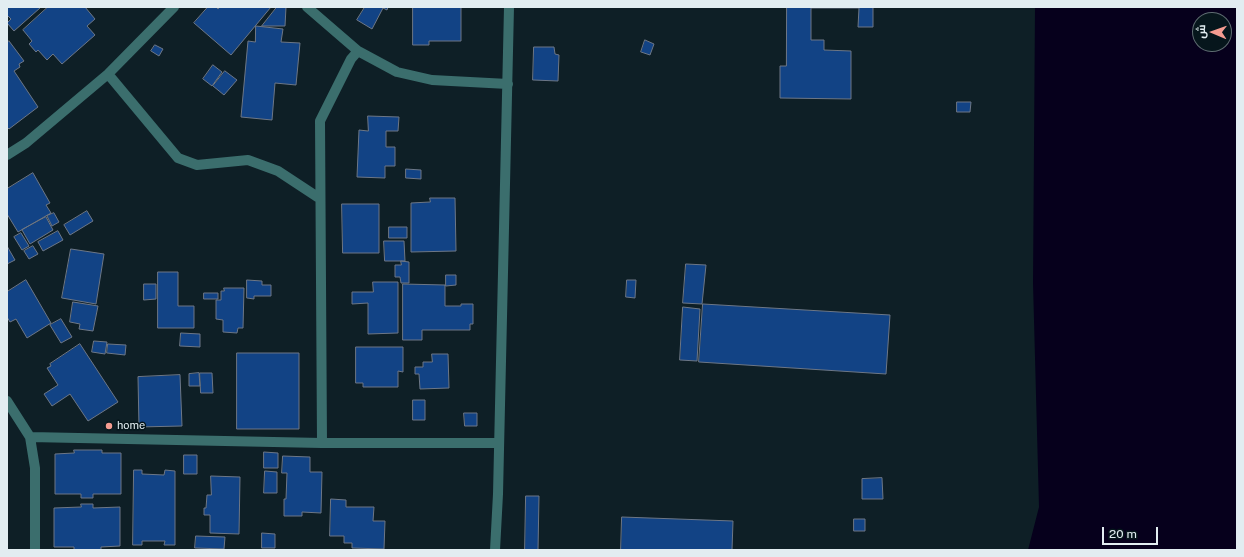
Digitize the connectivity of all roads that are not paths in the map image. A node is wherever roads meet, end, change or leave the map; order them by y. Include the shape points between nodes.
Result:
1 (174, 7) edge
2 (307, 7) edge
3 (509, 7) edge
4 (358, 51) junction
5 (108, 74) junction
6 (508, 84) junction
7 (7, 155) edge
8 (319, 198) junction
9 (7, 401) edge
10 (30, 437) junction
11 (322, 443) junction
12 (499, 443) junction
13 (35, 550) edge
14 (495, 550) edge

1 - 5 street
2 - 4 street
3 - 6 street
4 - 6 street via 397,72 432,80
4 - 8 street via 351,59 320,121
5 - 7 street via 26,144
5 - 8 street via 178,158 197,165 248,160 278,171
6 - 12 street
8 - 11 street
9 - 10 street
10 - 11 street
10 - 13 street via 35,468
11 - 12 street
12 - 14 street

